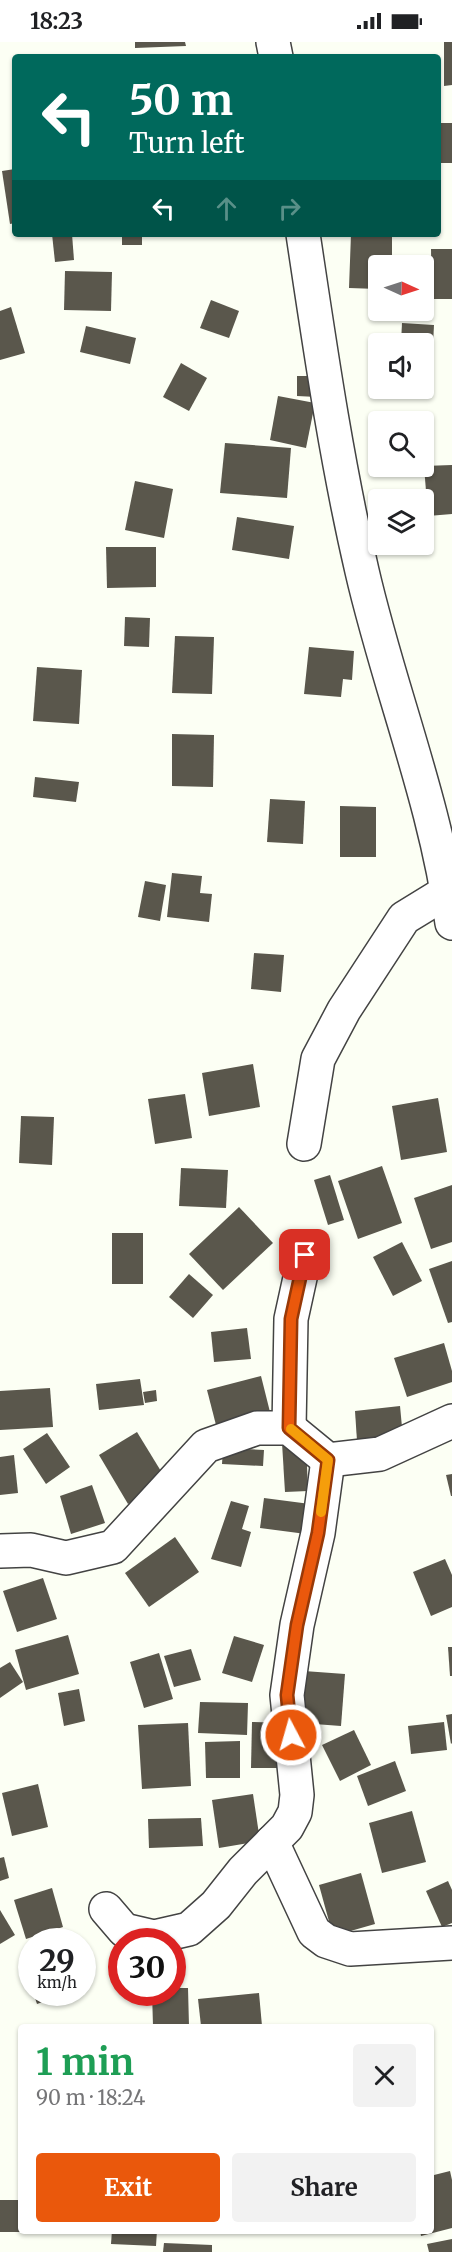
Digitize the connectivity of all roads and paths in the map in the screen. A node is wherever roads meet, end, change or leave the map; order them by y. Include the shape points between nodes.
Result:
1 (303, 237) edge
2 (448, 891) junction
3 (452, 923) edge
4 (304, 1144) dead end
5 (305, 1255) dead end
6 (452, 1421) edge
7 (289, 1428) junction
8 (328, 1460) junction
9 (0, 1551) edge
10 (272, 1842) junction
11 (106, 1909) dead end
12 (452, 1943) edge

1 - 2 street via 332,428 362,572 423,782
2 - 3 street
2 - 4 street via 404,918 344,1010 318,1059
5 - 7 street via 291,1319
6 - 8 street via 380,1454
7 - 8 street
7 - 9 street via 257,1428 206,1446 113,1548 66,1558 31,1550
8 - 10 street via 287,1695 297,1796 295,1812
10 - 11 street via 189,1929 154,1937 124,1930
10 - 12 street via 314,1932 326,1941 350,1949

